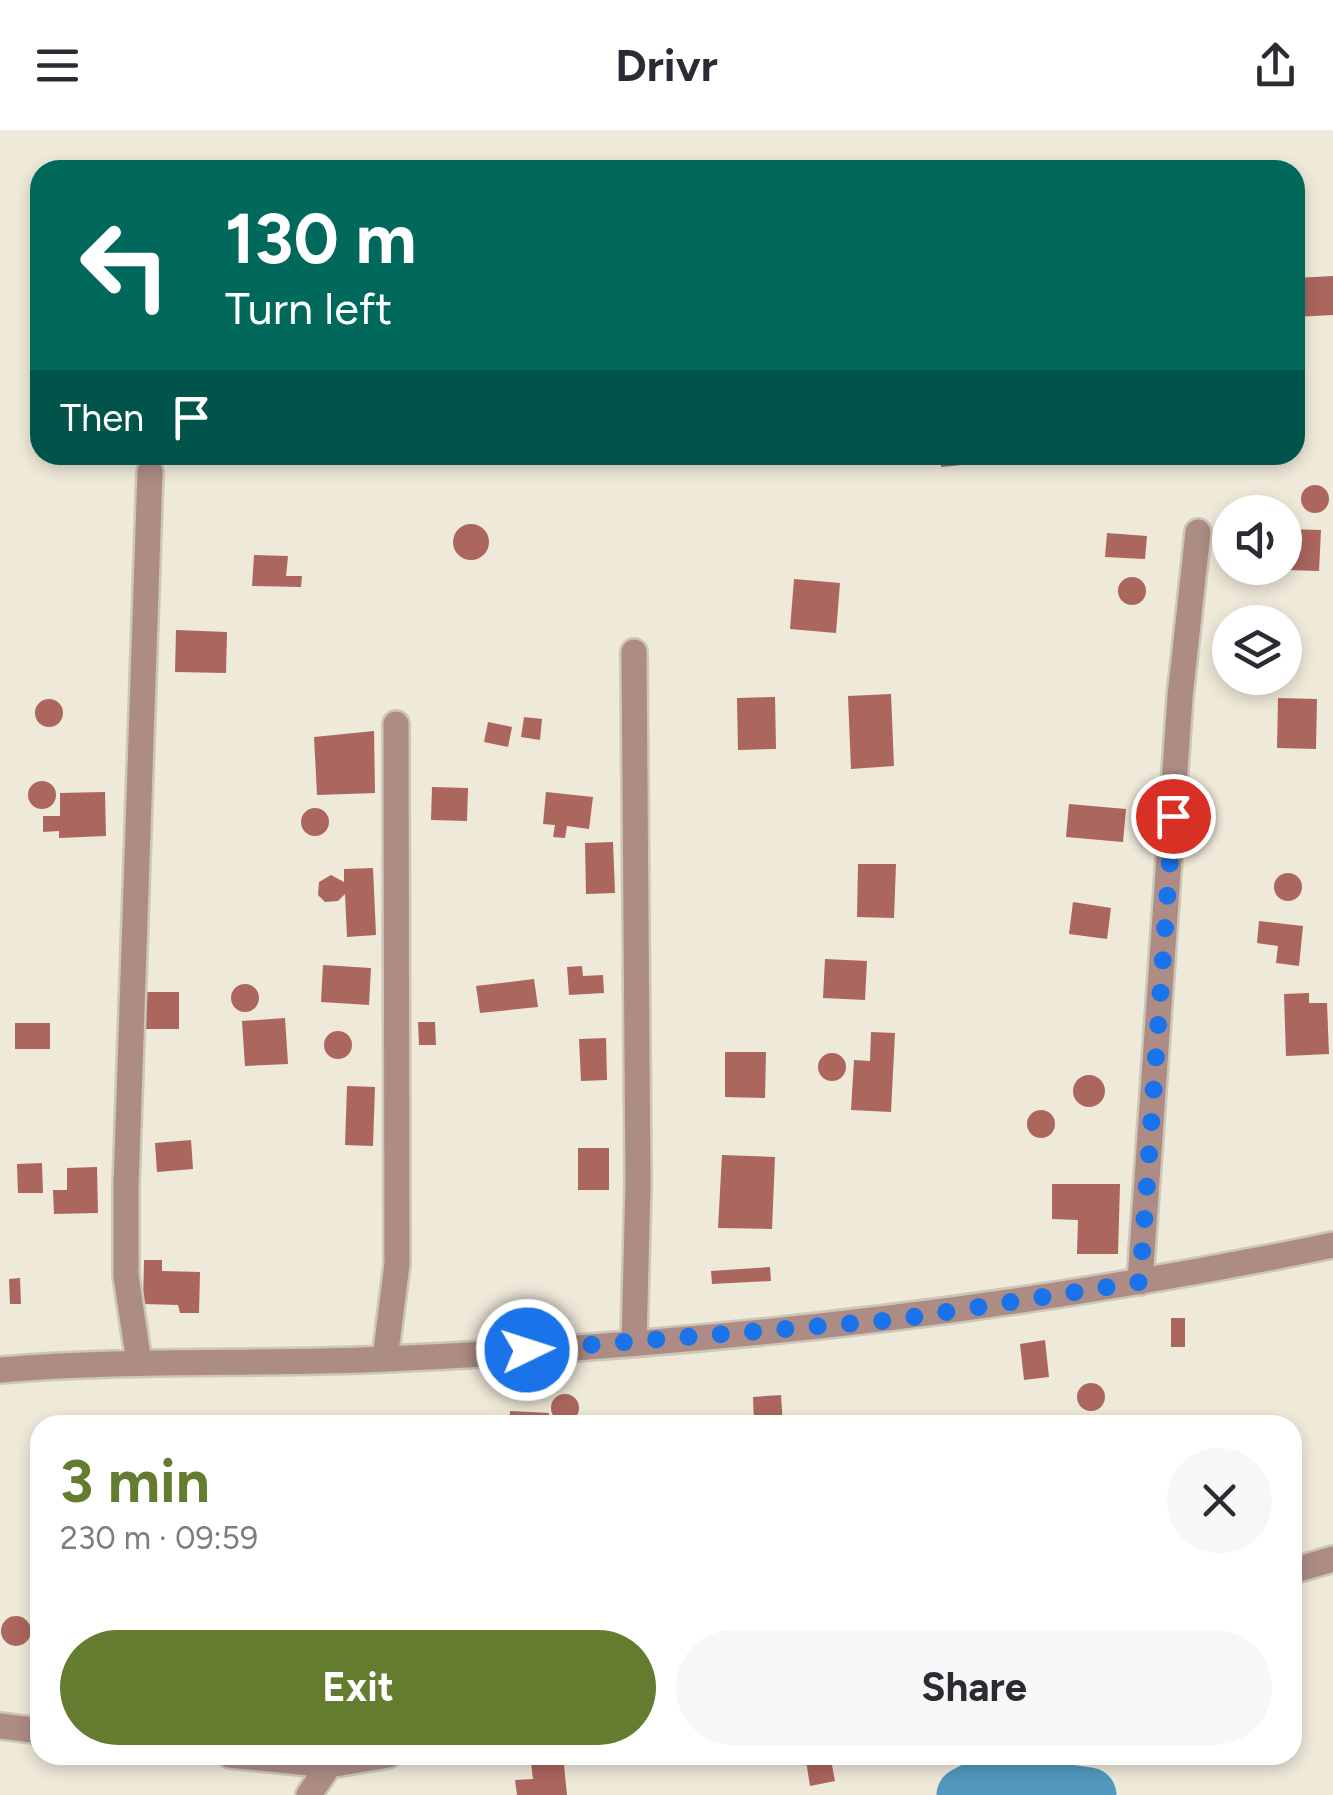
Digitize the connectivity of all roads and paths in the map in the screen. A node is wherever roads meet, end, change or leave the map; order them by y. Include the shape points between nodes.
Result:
1 (150, 472) dead end
2 (1198, 532) dead end
3 (634, 652) dead end
4 (396, 724) dead end
5 (1333, 1245) edge
6 (1140, 1282) junction
7 (634, 1342) junction
8 (384, 1359) junction
9 (139, 1362) junction
10 (0, 1370) edge
11 (1333, 1559) edge
12 (1302, 1568) edge
13 (0, 1726) edge
14 (30, 1730) edge
15 (329, 1765) edge
16 (310, 1795) edge

1 - 9 street via 126,1187 126,1276
2 - 6 street via 1180,697
3 - 7 street
4 - 8 street via 397,1264
5 - 6 street
6 - 7 street via 894,1320
7 - 8 street
8 - 9 street
9 - 10 street
11 - 12 street
13 - 14 street
15 - 16 street

